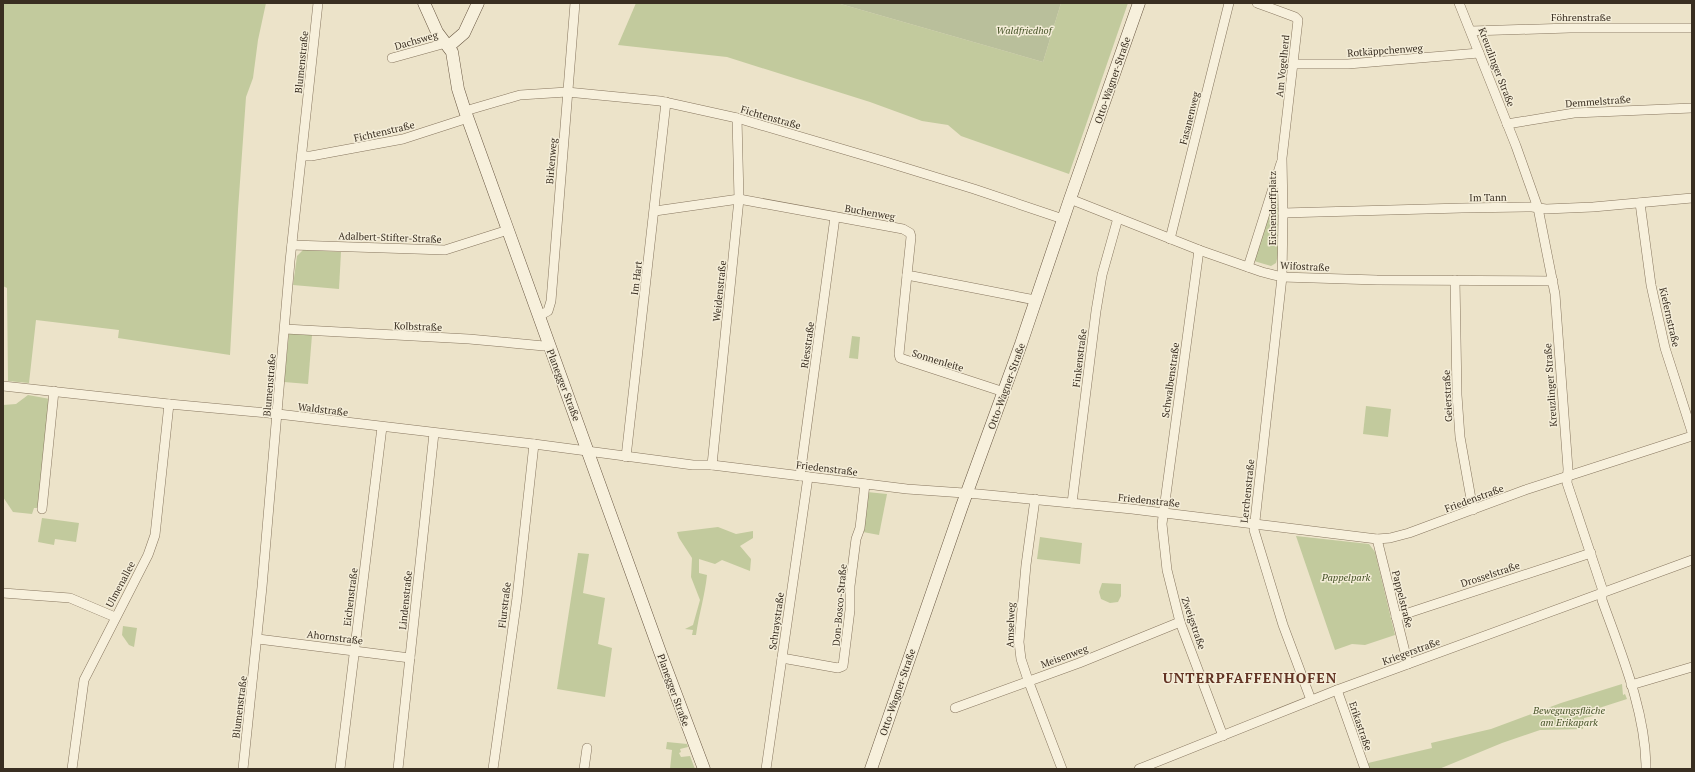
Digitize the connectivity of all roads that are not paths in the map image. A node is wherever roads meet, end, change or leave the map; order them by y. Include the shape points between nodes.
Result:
1 (318, 3) edge
2 (424, 3) edge
3 (478, 3) edge
4 (575, 3) edge
5 (1139, 3) edge
6 (1229, 3) edge
7 (1258, 3) edge
8 (1459, 3) edge
9 (1692, 28) edge
10 (1471, 31) junction
11 (447, 44) junction
12 (1479, 53) junction
13 (392, 58) dead end
14 (1293, 64) junction
15 (567, 92) junction
16 (666, 102) junction
17 (1692, 108) edge
18 (467, 114) junction
19 (737, 118) junction
20 (1507, 124) junction
21 (302, 156) junction
22 (1282, 158) junction
23 (1692, 198) edge
24 (739, 199) junction
25 (1070, 199) junction
26 (1640, 203) junction
27 (1538, 208) junction
28 (655, 211) junction
29 (1283, 213) junction
30 (835, 217) junction
31 (1118, 218) junction
32 (1063, 219) junction
33 (508, 230) junction
34 (1170, 239) junction
35 (292, 245) junction
36 (1199, 250) junction
37 (1248, 267) junction
38 (907, 275) junction
39 (1282, 277) junction
40 (1455, 280) junction
41 (1553, 281) junction
42 (1035, 300) junction
43 (539, 316) junction
44 (285, 330) junction
45 (549, 344) junction
46 (3, 386) edge
47 (54, 391) junction
48 (1004, 392) junction
49 (169, 404) junction
50 (278, 414) junction
51 (382, 427) junction
52 (1692, 432) edge
53 (434, 433) junction
54 (1692, 436) edge
55 (534, 444) junction
56 (589, 452) junction
57 (626, 457) junction
58 (712, 465) junction
59 (804, 476) junction
60 (1568, 478) junction
61 (865, 484) junction
62 (966, 493) junction
63 (1034, 499) junction
64 (1072, 503) junction
65 (42, 509) dead end
66 (1474, 510) junction
67 (1163, 513) junction
68 (1255, 524) junction
69 (1377, 540) junction
70 (1591, 553) junction
71 (1692, 560) edge
72 (3, 593) edge
73 (1602, 593) junction
74 (115, 617) junction
75 (1396, 617) junction
76 (1180, 622) junction
77 (258, 639) junction
78 (354, 650) junction
79 (410, 658) junction
80 (782, 658) junction
81 (1408, 664) junction
82 (1692, 667) edge
83 (1028, 680) junction
84 (1631, 685) junction
85 (1337, 690) junction
86 (1311, 700) junction
87 (956, 708) dead end
88 (1223, 736) junction
89 (587, 748) dead end
90 (72, 769) edge
91 (243, 769) edge
92 (340, 769) edge
93 (398, 769) edge
94 (494, 769) edge
95 (584, 769) edge
96 (704, 769) edge
97 (766, 769) edge
98 (871, 769) edge
99 (1062, 769) edge
100 (1139, 769) edge
101 (1365, 769) edge
102 (1646, 769) edge

1 - 21 street, Blumenstraße
2 - 11 street, Planegger Straße via 435,28
3 - 11 street via 464,32 459,38
4 - 15 street, Birkenweg
5 - 25 street, Otto-Wagner-Straße
6 - 34 street, Fasanenweg
7 - 14 street, Am Vogelherd via 1298,20
8 - 10 street, Kreuzlinger Straße
9 - 10 street, Föhrenstraße
10 - 12 street, Kreuzlinger Straße
11 - 13 street, Dachsweg
11 - 18 street, Planegger Straße via 454,59 458,89
12 - 14 street, Rotkäppchenweg via 1350,64
12 - 20 street, Kreuzlinger Straße
14 - 22 street, Am Vogelherd
15 - 16 street, Fichtenstraße
15 - 18 street, Fichtenstraße via 520,95
15 - 43 street, Birkenweg via 551,301 548,311
16 - 19 street, Fichtenstraße
16 - 28 street, Im Hart
17 - 20 street, Demmelstraße via 1574,113
18 - 21 street, Fichtenstraße via 397,141
18 - 33 street, Planegger Straße
19 - 24 street, Weidenstraße
19 - 32 street, Fichtenstraße via 946,180
20 - 27 street, Kreuzlinger Straße
21 - 35 street, Blumenstraße
22 - 29 street, Eichendorffplatz
22 - 37 street, Eichendorffplatz
23 - 26 street, Im Tann
24 - 28 street, Buchenweg
24 - 30 street, Buchenweg
24 - 58 street, Weidenstraße
25 - 31 street, Wifostraße
25 - 32 street, Otto-Wagner-Straße
26 - 27 street, Im Tann
26 - 52 street, Kiefernstraße via 1651,285 1665,348
27 - 29 street, Im Tann
27 - 41 street, Kreuzlinger Straße
28 - 57 street, Im Hart
29 - 39 street, Eichendorffplatz
30 - 38 street, Buchenweg via 903,229 910,233
30 - 59 street, Riesstraße
31 - 34 street, Wifostraße
31 - 64 street, Finkenstraße via 1096,306
32 - 42 street, Otto-Wagner-Straße
33 - 35 street, Adalbert-Stifter-Straße via 445,250
33 - 43 street, Planegger Straße
34 - 36 street, Wifostraße
35 - 44 street, Blumenstraße
36 - 37 street, Wifostraße
36 - 67 street, Schwalbenstraße
37 - 39 street, Wifostraße
38 - 42 street
38 - 48 street, Sonnenleite via 900,358
39 - 40 street, Wifostraße
39 - 68 street, Lerchenstraße
40 - 41 street, Wifostraße
40 - 66 street, Geierstraße via 1460,437
41 - 60 street, Kreuzlinger Straße
42 - 48 street, Otto-Wagner-Straße
43 - 45 street, Planegger Straße
44 - 45 street, Kolbstraße via 469,339 544,346
44 - 50 street, Blumenstraße
45 - 56 street, Planegger Straße
46 - 47 street, Waldstraße
47 - 49 street, Waldstraße
47 - 65 street
48 - 62 street, Otto-Wagner-Straße
49 - 50 street, Waldstraße
49 - 74 street, Ulmenallee via 155,535 148,555
50 - 51 street, Waldstraße
50 - 77 street, Blumenstraße
51 - 53 street, Waldstraße
51 - 78 street, Eichenstraße
53 - 55 street, Waldstraße
53 - 79 street, Lindenstraße
54 - 60 street, Friedenstraße
55 - 56 street, Waldstraße
55 - 94 street, Flurstraße
56 - 57 street, Friedenstraße
56 - 96 street, Planegger Straße
57 - 58 street, Friedenstraße
58 - 59 street, Friedenstraße
59 - 61 street, Friedenstraße
59 - 80 street, Schraystraße
60 - 66 street, Friedenstraße via 1525,490
60 - 70 street, Kreuzlinger Straße via 1567,483
61 - 62 street, Friedenstraße
61 - 80 street, Don-Bosco-Straße via 850,586 850,610 843,666 838,668
62 - 63 street, Friedenstraße
62 - 98 street, Otto-Wagner-Straße
63 - 64 street, Friedenstraße
63 - 83 street, Amselweg via 1019,628 1020,651
64 - 67 street, Friedenstraße
66 - 69 street, Friedenstraße via 1400,536
67 - 68 street, Friedenstraße
67 - 76 street, Zweigstraße via 1165,553
68 - 69 street, Friedenstraße
68 - 86 street, Lerchenstraße via 1254,530 1282,625
69 - 75 street, Pappelstraße
70 - 73 street, Kreuzlinger Straße
70 - 75 street, Drosselstraße
71 - 73 street, Kriegerstraße
72 - 74 street via 70,598
73 - 81 street, Kriegerstraße
73 - 84 street, Kreuzlinger Straße via 1602,600
74 - 90 street, Ulmenallee via 84,680
75 - 81 street, Pappelstraße
76 - 83 street, Meisenweg
76 - 88 street, Zweigstraße
77 - 78 street, Ahornstraße
77 - 91 street, Blumenstraße
78 - 79 street, Ahornstraße
78 - 92 street, Eichenstraße
79 - 93 street, Lindenstraße
80 - 97 street, Schraystraße
81 - 85 street, Kriegerstraße
82 - 84 street
83 - 87 street, Meisenweg
83 - 99 street, Amselweg
84 - 102 street, Kreuzlinger Straße via 1644,737
85 - 86 street, Kriegerstraße
85 - 101 street, Erikastraße
86 - 88 street, Kriegerstraße
88 - 100 street, Kriegerstraße
89 - 95 street

